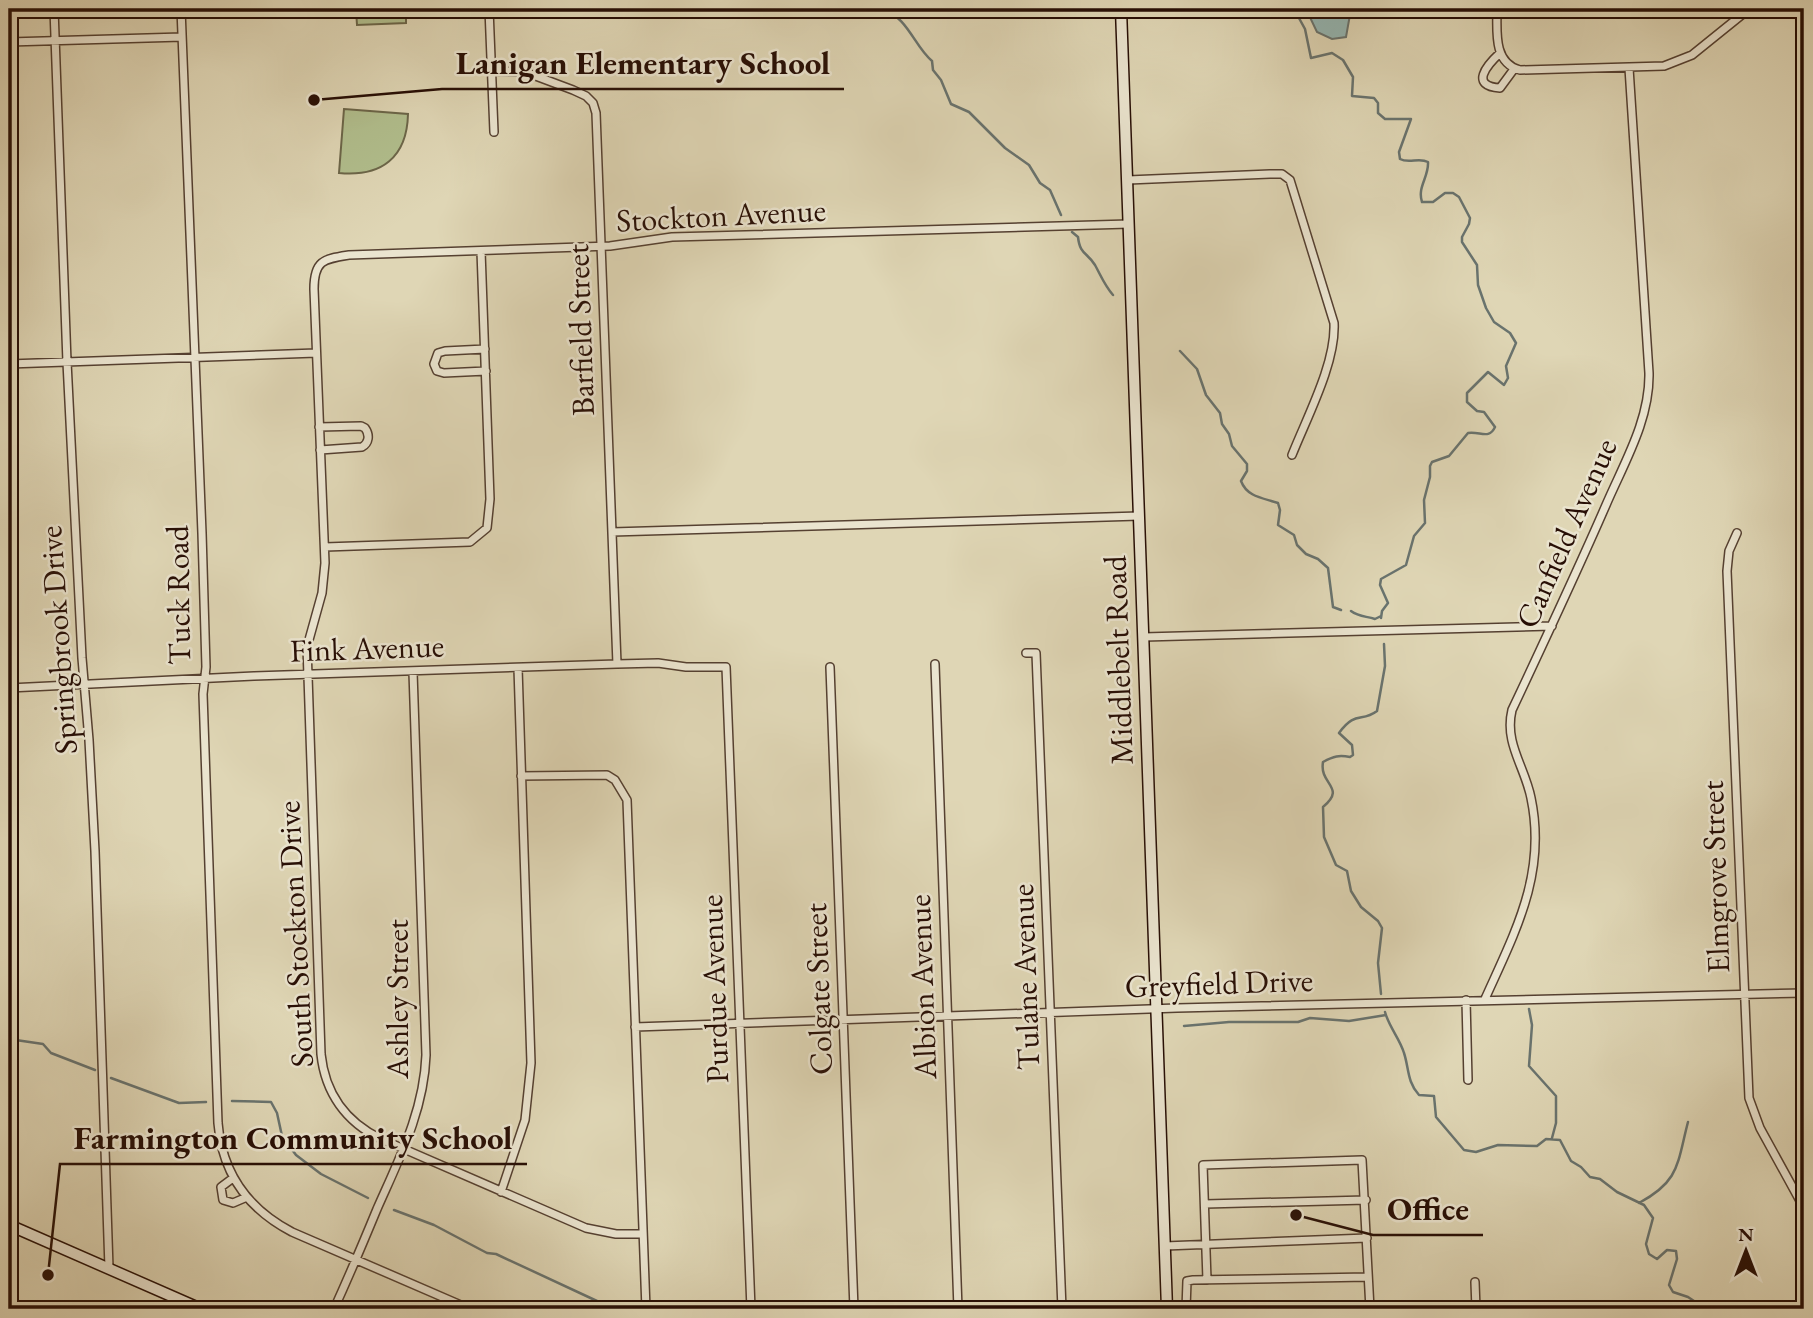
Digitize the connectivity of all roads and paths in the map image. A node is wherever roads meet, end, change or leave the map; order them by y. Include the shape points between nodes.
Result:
1 (54, 9) edge
2 (181, 9) edge
3 (489, 9) edge
4 (1121, 9) edge
5 (1497, 9) edge
6 (1749, 9) edge
7 (182, 37) junction
8 (55, 41) junction
9 (9, 42) edge
10 (1500, 53) junction
11 (1629, 68) junction
12 (1514, 69) junction
13 (492, 71) junction
14 (494, 132) dead end
15 (1128, 180) junction
16 (1129, 224) junction
17 (601, 246) junction
18 (481, 251) junction
19 (319, 265) joint
20 (485, 349) junction
21 (316, 353) junction
22 (195, 359) junction
23 (67, 362) junction
24 (9, 364) edge
25 (486, 371) junction
26 (318, 427) junction
27 (320, 450) junction
28 (1292, 455) dead end
29 (1139, 516) junction
30 (612, 532) junction
31 (1737, 533) dead end
32 (325, 547) junction
33 (1552, 626) junction
34 (1144, 637) junction
35 (1026, 653) dead end
36 (935, 663) dead end
37 (617, 664) junction
38 (726, 667) joint
39 (830, 667) dead end
40 (518, 668) junction
41 (413, 672) junction
42 (308, 674) junction
43 (205, 678) junction
44 (85, 683) junction
45 (9, 688) edge
46 (521, 776) junction
47 (1804, 993) edge
48 (1745, 994) junction
49 (1485, 999) junction
50 (1466, 1000) junction
51 (1156, 1009) junction
52 (1051, 1013) junction
53 (948, 1017) junction
54 (844, 1021) junction
55 (740, 1025) junction
56 (635, 1027) junction
57 (1468, 1080) dead end
58 (404, 1149) junction
59 (233, 1178) junction
60 (501, 1192) junction
61 (247, 1197) junction
62 (1366, 1200) junction
63 (1205, 1204) junction
64 (1804, 1208) edge
65 (9, 1224) edge
66 (643, 1234) junction
67 (1367, 1238) junction
68 (1206, 1244) junction
69 (1165, 1246) junction
70 (355, 1260) junction
71 (109, 1268) junction
72 (1368, 1277) junction
73 (1208, 1280) junction
74 (1475, 1283) dead end
75 (201, 1309) edge
76 (334, 1309) edge
77 (470, 1309) edge
78 (646, 1309) edge
79 (751, 1309) edge
80 (854, 1309) edge
81 (958, 1309) edge
82 (1062, 1309) edge
83 (1167, 1309) edge
84 (1186, 1309) edge
85 (1370, 1309) edge
86 (1476, 1309) edge

1 - 8 street, Springbrook Drive
2 - 7 street, Tuck Road
3 - 13 street
4 - 15 street, Middlebelt Road
5 - 10 street
6 - 11 street via 1692,55 1664,66
7 - 8 street
7 - 22 street, Tuck Road
8 - 9 street
8 - 23 street, Springbrook Drive
10 - 12 street
10 - 12 street via 1484,69 1484,82 1500,88
11 - 12 street
11 - 33 street, Canfield Avenue via 1648,400
13 - 14 street
13 - 17 street, Barfield Street via 525,72 573,90 593,103
15 - 16 street, Middlebelt Road
15 - 28 street via 1282,174 1290,180 1335,323 1328,365
16 - 17 street, Stockton Avenue via 673,237
16 - 29 street, Middlebelt Road
17 - 18 street, Stockton Avenue
17 - 30 street, Barfield Street
18 - 19 street, Stockton Avenue via 349,255 328,258
18 - 20 street
19 - 21 street, South Stockton Drive via 314,275
20 - 25 street
20 - 25 street via 438,353 434,364 444,373
21 - 22 street
21 - 26 street, South Stockton Drive
22 - 23 street
22 - 43 street, Tuck Road
23 - 24 street
23 - 44 street, Springbrook Drive
25 - 32 street via 487,528 470,542
26 - 27 street, South Stockton Drive
26 - 27 street via 361,426 368,436 362,447
27 - 32 street, South Stockton Drive
29 - 30 street
29 - 34 street, Middlebelt Road
30 - 37 street, Barfield Street
31 - 48 street, Elmgrove Street via 1727,571
32 - 42 street, South Stockton Drive via 324,582 307,647
33 - 34 street
33 - 49 street, Canfield Avenue via 1509,725 1531,796 1536,853 1533,876 1525,910
34 - 51 street, Middlebelt Road
35 - 52 street, Tulane Avenue via 1036,653
36 - 53 street, Albion Avenue
37 - 38 street, Fink Avenue
37 - 40 street, Fink Avenue
38 - 55 street, Purdue Avenue
39 - 54 street, Colgate Street
40 - 41 street, Fink Avenue
40 - 46 street
41 - 42 street, Fink Avenue
41 - 58 street, Ashley Street via 426,1055 421,1101
42 - 43 street, Fink Avenue
42 - 58 street, South Stockton Drive via 323,1071 351,1120
43 - 44 street, Fink Avenue
43 - 59 street, Tuck Road via 218,1123
44 - 45 street, Fink Avenue
44 - 71 street, Springbrook Drive
46 - 56 street via 594,773 607,775 623,790 628,810
46 - 60 street via 530,1083 525,1120
47 - 48 street, Greyfield Drive
48 - 49 street, Greyfield Drive
48 - 64 street, Elmgrove Street via 1752,1110
49 - 50 street, Greyfield Drive
50 - 51 street, Greyfield Drive
50 - 57 street
51 - 52 street, Greyfield Drive
51 - 69 street, Middlebelt Road
52 - 53 street, Greyfield Drive
52 - 82 street, Tulane Avenue
53 - 54 street, Greyfield Drive
53 - 81 street, Albion Avenue
54 - 55 street, Greyfield Drive
54 - 80 street, Colgate Street
55 - 56 street, Greyfield Drive
55 - 79 street, Purdue Avenue
56 - 66 street
58 - 60 street, South Stockton Drive
58 - 70 street, Ashley Street
59 - 61 street, Tuck Road
59 - 61 street, Tuck Road via 221,1187 223,1200 233,1203
60 - 66 street, South Stockton Drive via 586,1228
61 - 70 street, Tuck Road via 279,1225
62 - 63 street
62 - 63 street via 1362,1160 1203,1165
62 - 67 street
63 - 68 street
65 - 71 street
66 - 78 street
67 - 68 street
67 - 72 street
68 - 69 street
68 - 73 street
69 - 83 street, Middlebelt Road
70 - 76 street, Ashley Street
70 - 77 street, Tuck Road
71 - 75 street
72 - 73 street
72 - 85 street
73 - 84 street via 1186,1282
74 - 86 street

